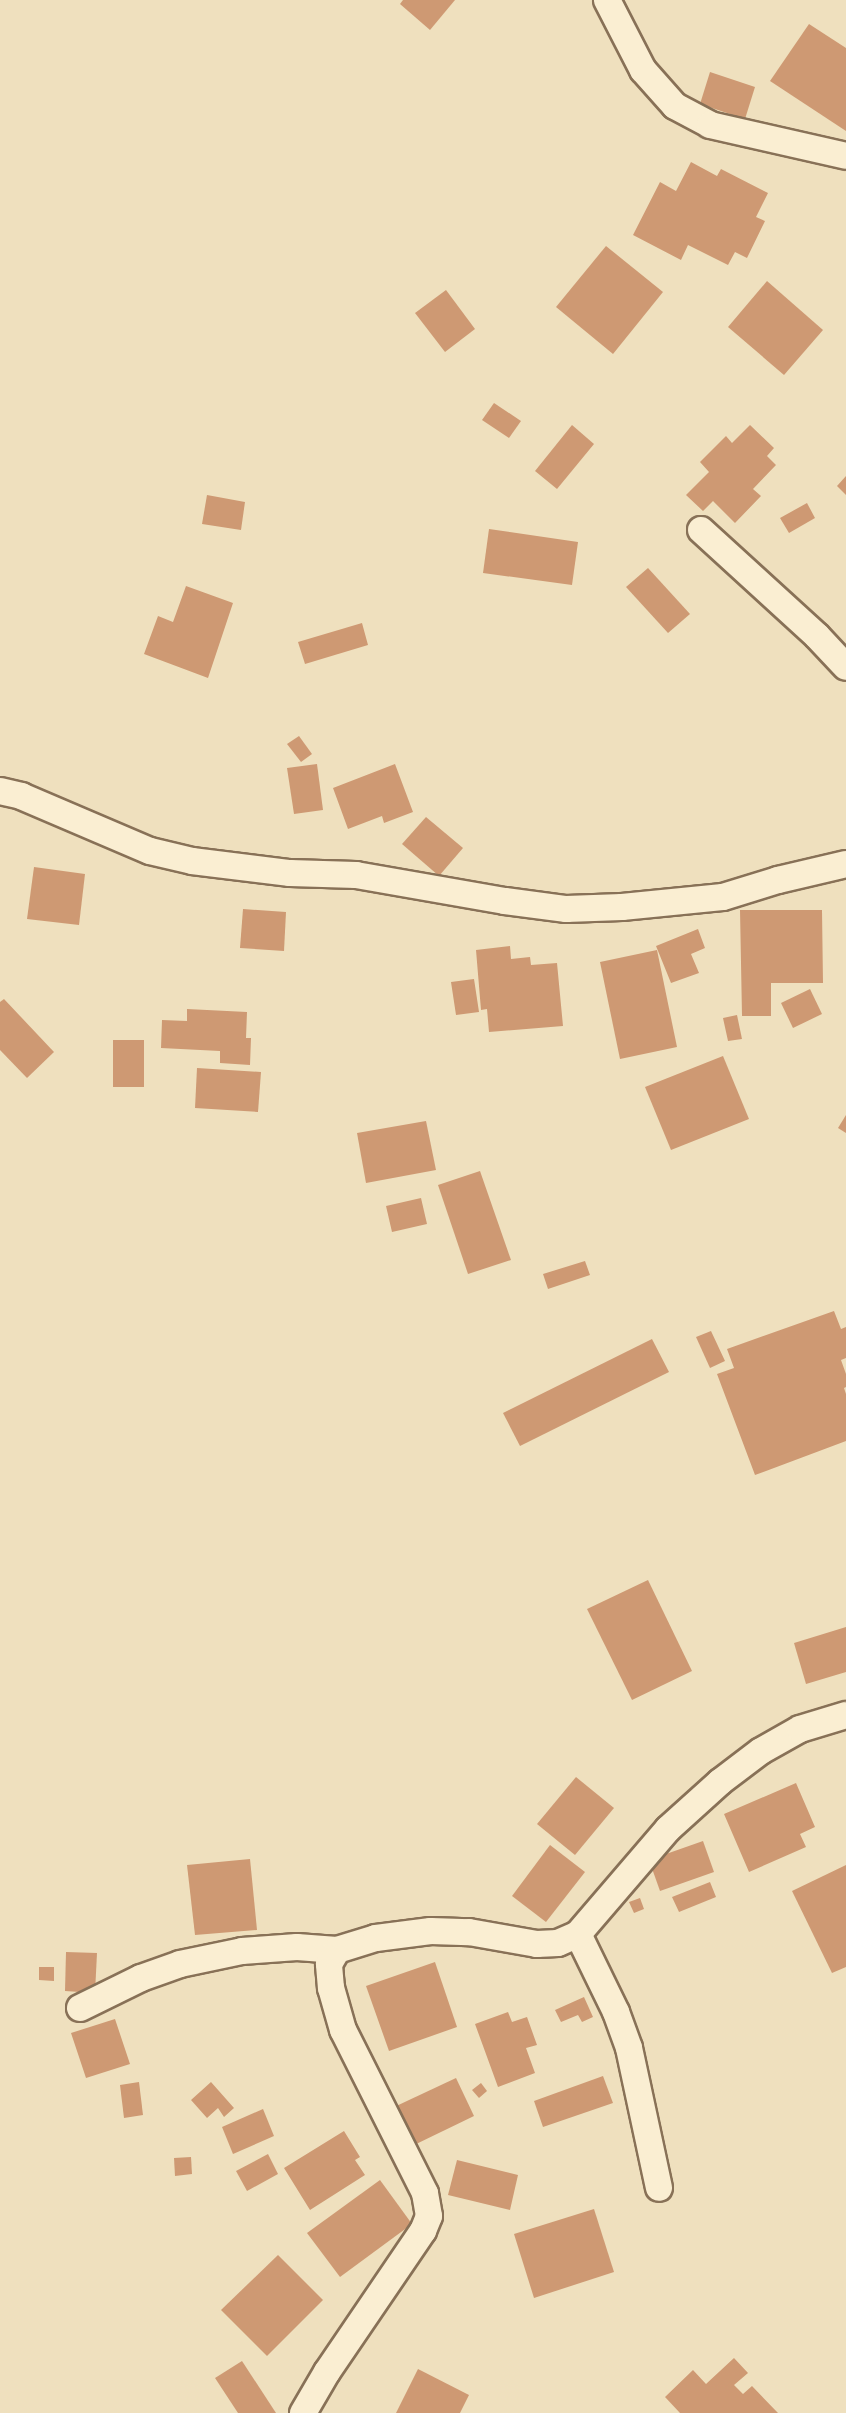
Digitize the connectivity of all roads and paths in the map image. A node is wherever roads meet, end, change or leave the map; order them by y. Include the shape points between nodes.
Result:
1 (607, 0) edge
2 (846, 156) edge
3 (701, 530) dead end
4 (846, 667) edge
5 (0, 791) edge
6 (846, 864) edge
7 (846, 1715) edge
8 (578, 1934) junction
9 (337, 1950) junction
10 (80, 2008) dead end
11 (659, 2188) dead end
12 (303, 2413) edge

1 - 2 street via 643,70 675,106 710,125
3 - 4 street
5 - 6 street via 21,796 150,851 192,861 290,873 356,875 566,909 723,897
7 - 8 street via 800,1729 761,1751 720,1782 668,1829
8 - 9 street via 558,1943 537,1944 469,1932 431,1931 376,1938
8 - 11 street via 629,2048
9 - 10 street via 297,1947 242,1951 180,1964
9 - 12 street via 329,1964 331,1988 343,2030 424,2193 429,2216 423,2231

